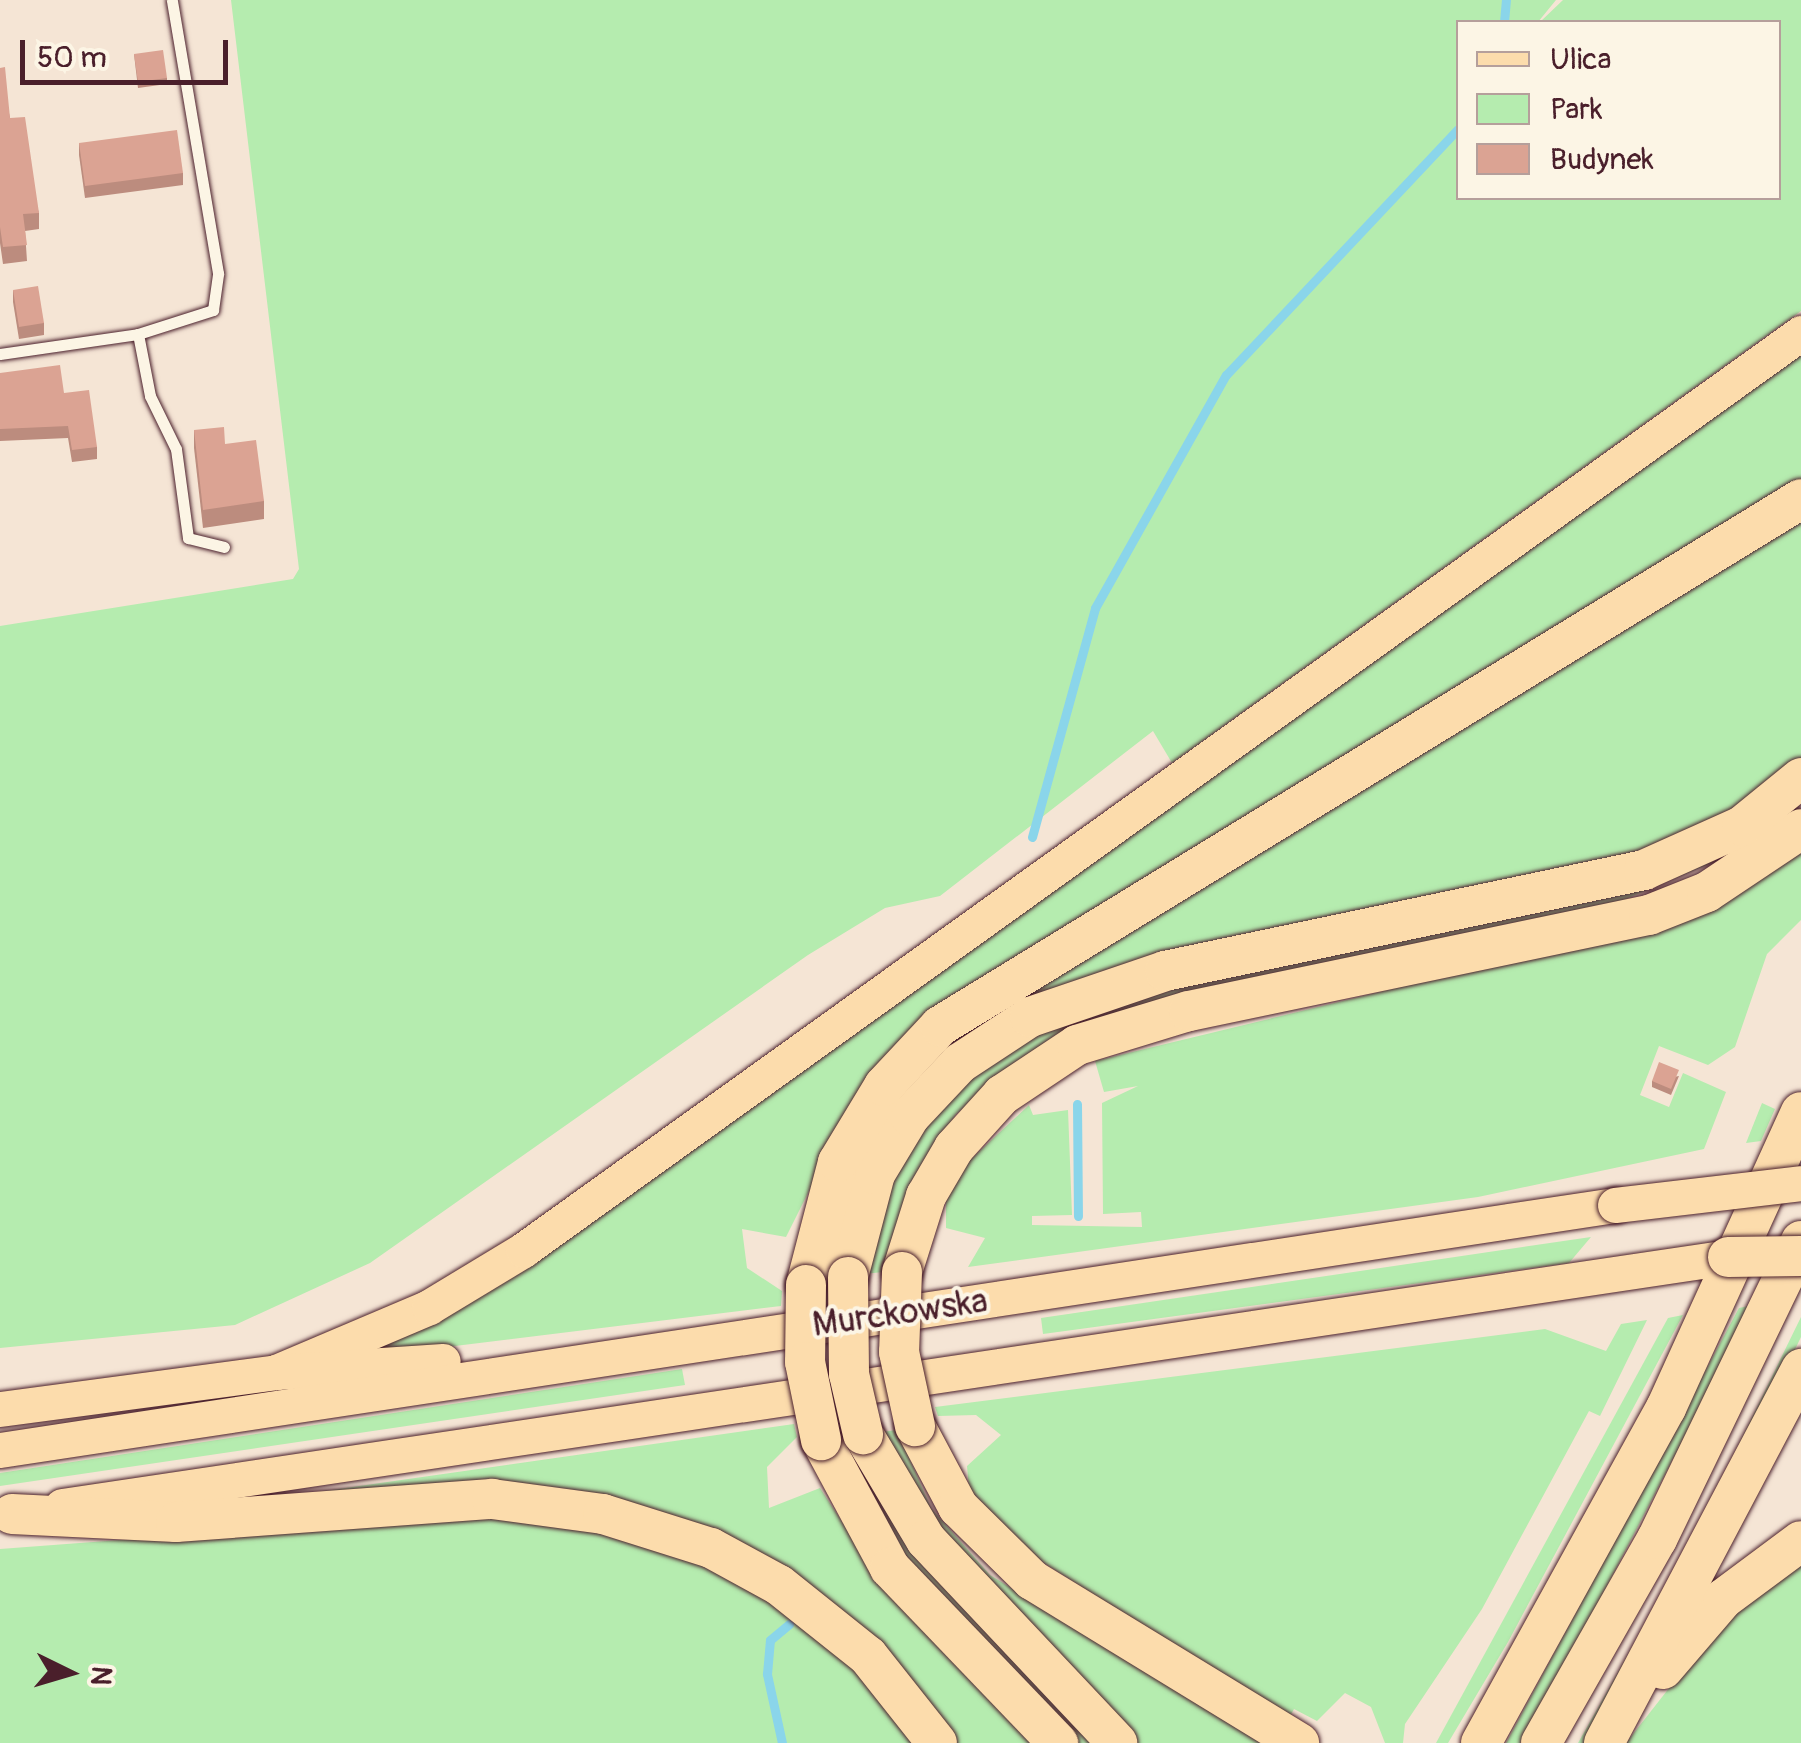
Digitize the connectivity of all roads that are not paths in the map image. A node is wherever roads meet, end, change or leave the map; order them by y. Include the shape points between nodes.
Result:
1 (172, 0) edge
2 (1801, 333) edge
3 (138, 334) junction
4 (0, 354) edge
5 (1801, 499) edge
6 (224, 547) dead end
7 (1801, 778) edge
8 (1801, 829) edge
9 (1801, 1112) edge
10 (1801, 1183) edge
11 (1801, 1244) edge
12 (1801, 1256) edge
13 (1728, 1257) junction
14 (614, 1350) junction
15 (1801, 1368) edge
16 (276, 1372) junction
17 (0, 1409) edge
18 (0, 1450) edge
19 (6, 1514) edge
20 (1801, 1541) edge
21 (938, 1743) edge
22 (1058, 1743) edge
23 (1117, 1743) edge
24 (1299, 1743) edge
25 (1481, 1743) edge
26 (1540, 1743) edge
27 (1604, 1743) edge
28 (1613, 1743) edge

1 - 3 lane via 219,292 196,322
2 - 16 main road via 523,1250 429,1307
3 - 4 lane
3 - 6 lane via 150,396 176,450 188,538
5 - 22 highway, bridge via 940,1026 884,1086 838,1162 806,1284 805,1362 821,1440 890,1568
7 - 23 highway, bridge via 1742,826 1644,870 1165,971 1030,1016 960,1063 910,1116 875,1174 848,1277 849,1374 863,1434 926,1540
8 - 24 highway, bridge via 1707,892 1649,915 1189,1011 1077,1045 1002,1095 954,1148 926,1196 902,1272 899,1352 915,1426 958,1507 1032,1580
9 - 25 highway via 1666,1408
10 - 14 main road, Murckowska, bridge
11 - 13 main road, Murckowska, bridge
11 - 26 highway via 1657,1539
12 - 13 highway, bridge
13 - 19 main road, Murckowska
14 - 16 main road
14 - 18 main road, Murckowska
15 - 27 highway
16 - 17 main road
19 - 21 highway via 176,1522 492,1499 603,1514 710,1548 789,1592 868,1656
20 - 28 highway via 1723,1600

